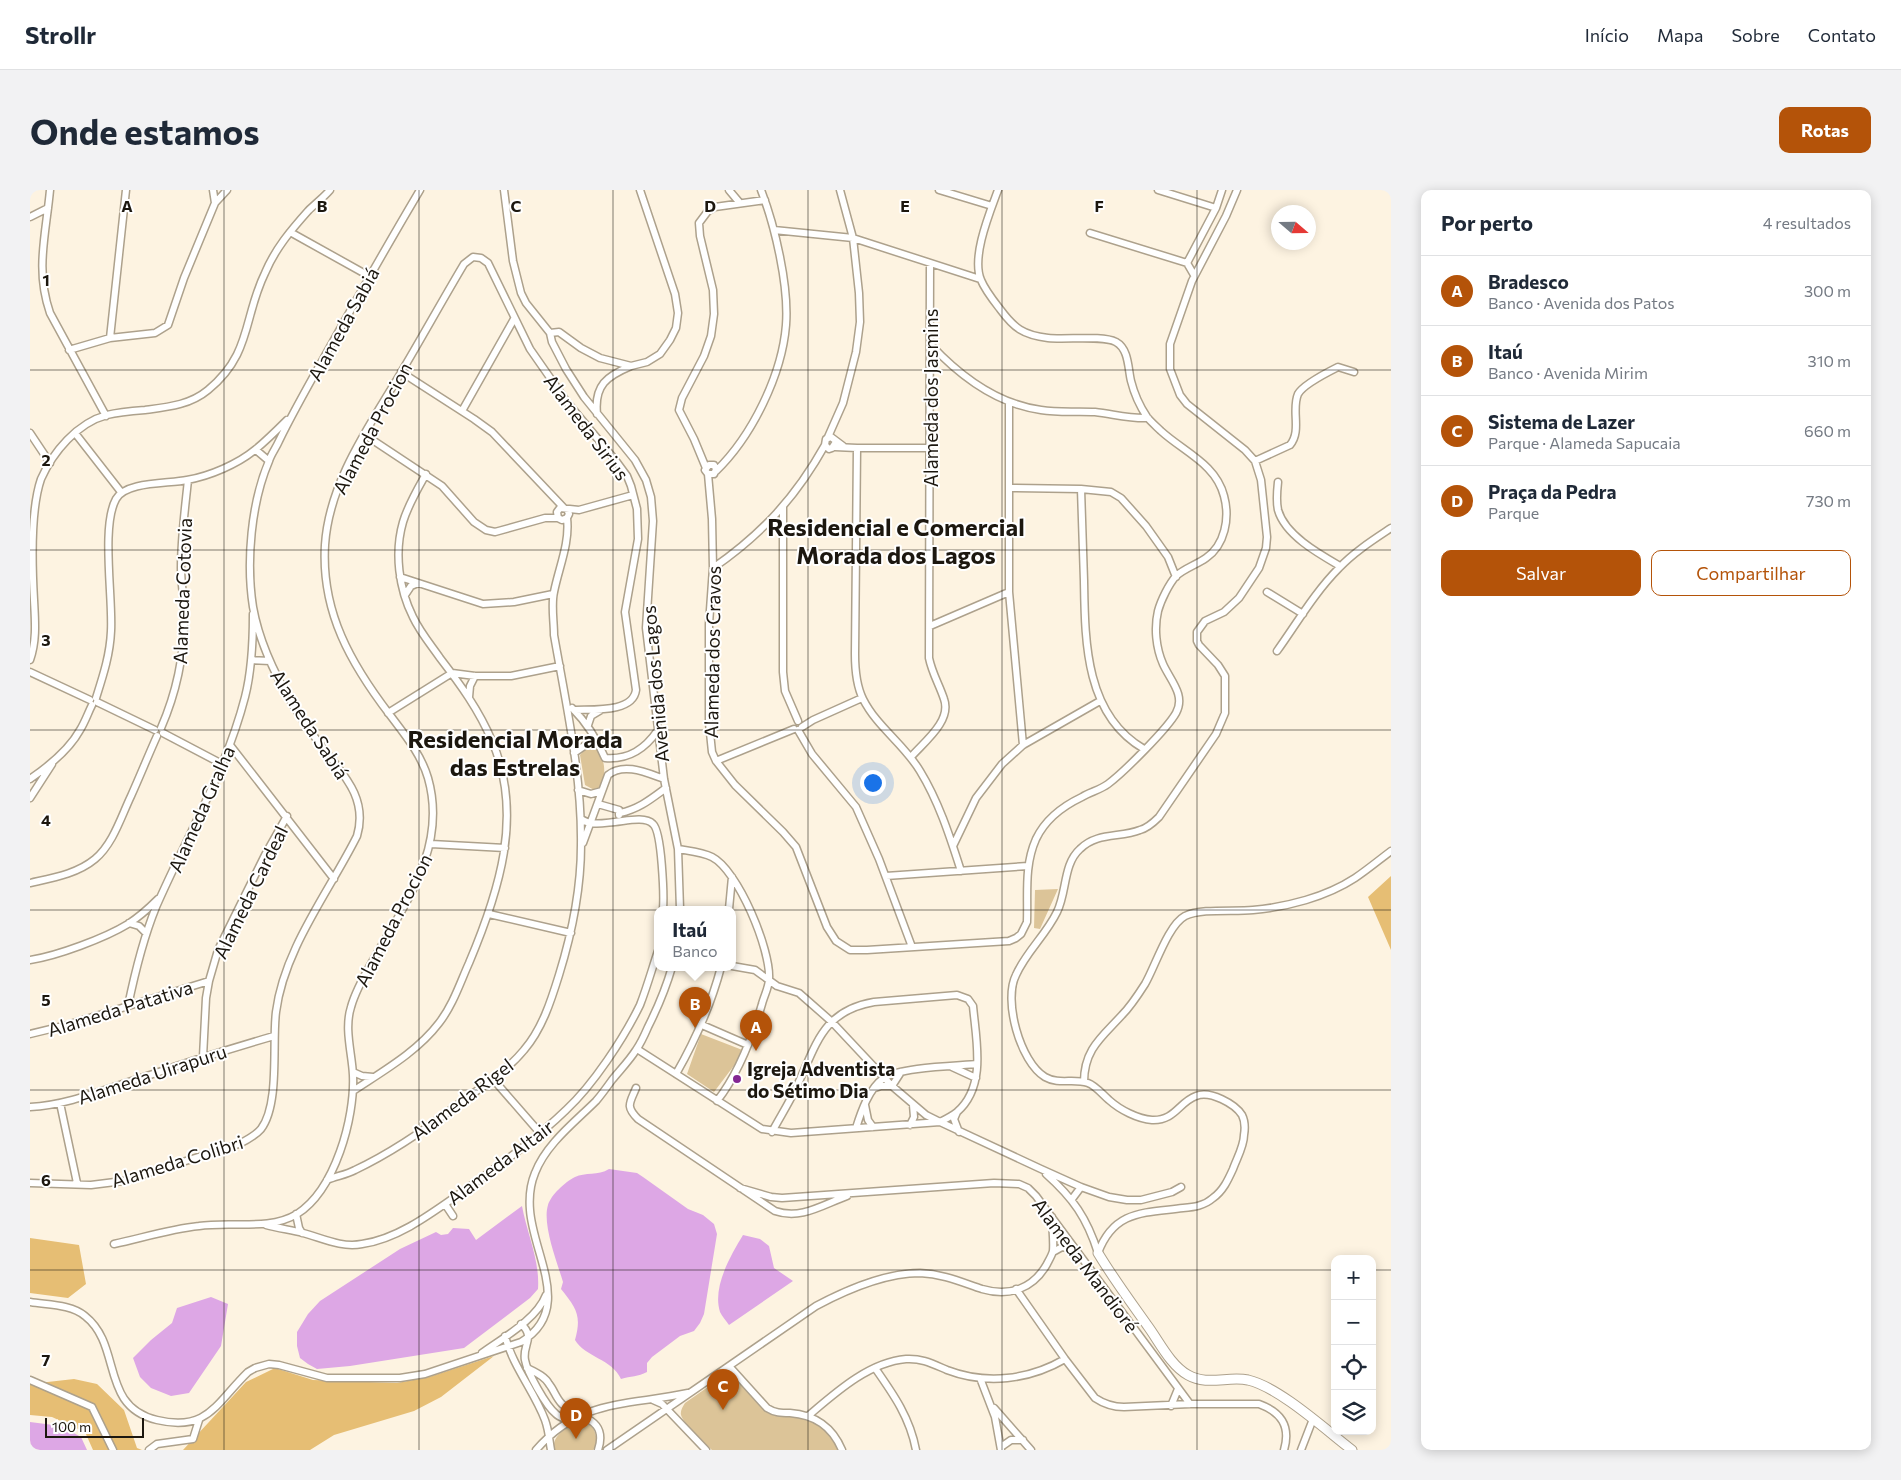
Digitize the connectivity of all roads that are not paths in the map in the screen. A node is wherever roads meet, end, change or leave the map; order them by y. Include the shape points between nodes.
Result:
1 (50, 190) edge
2 (126, 190) edge
3 (213, 190) edge
4 (227, 190) edge
5 (420, 190) edge
6 (504, 190) edge
7 (640, 190) edge
8 (729, 190) edge
9 (761, 190) edge
10 (840, 190) edge
11 (939, 190) edge
12 (998, 190) edge
13 (1158, 190) edge
14 (1222, 190) edge
15 (1237, 190) edge
16 (328, 191) edge
17 (765, 200) junction
18 (739, 202) junction
19 (215, 203) junction
20 (992, 206) junction
21 (48, 208) junction
22 (1216, 208) junction
23 (30, 216) edge
24 (774, 230) junction
25 (290, 232) junction
26 (1090, 233) dead end
27 (853, 238) junction
28 (481, 258) joint
29 (1187, 262) junction
30 (930, 263) junction
31 (1194, 275) junction
32 (369, 276) junction
33 (980, 279) junction
34 (514, 319) junction
35 (550, 333) junction
36 (110, 338) junction
37 (931, 345) junction
38 (69, 350) junction
39 (631, 366) junction
40 (401, 372) junction
41 (1354, 372) dead end
42 (1009, 402) junction
43 (462, 411) junction
44 (598, 415) junction
45 (106, 416) junction
46 (290, 418) junction
47 (1148, 418) junction
48 (30, 432) edge
49 (74, 433) junction
50 (364, 434) junction
51 (831, 443) junction
52 (857, 448) junction
53 (929, 448) junction
54 (256, 450) junction
55 (269, 461) junction
56 (1255, 461) junction
57 (50, 463) junction
58 (711, 470) junction
59 (426, 474) junction
60 (188, 480) junction
61 (1278, 482) dead end
62 (1010, 488) junction
63 (1081, 489) junction
64 (121, 492) junction
65 (633, 495) junction
66 (783, 507) junction
67 (562, 514) junction
68 (1391, 528) edge
69 (1340, 566) junction
70 (714, 568) junction
71 (400, 577) junction
72 (1176, 577) junction
73 (418, 583) junction
74 (1010, 592) junction
75 (1267, 592) dead end
76 (553, 594) junction
77 (405, 595) junction
78 (254, 608) junction
79 (1303, 614) junction
80 (930, 626) junction
81 (1277, 650) dead end
82 (30, 660) edge
83 (251, 660) junction
84 (270, 661) junction
85 (560, 666) junction
86 (30, 672) edge
87 (452, 673) junction
88 (475, 676) junction
89 (469, 696) junction
90 (862, 698) junction
91 (94, 701) junction
92 (1100, 701) junction
93 (566, 703) junction
94 (604, 708) junction
95 (576, 712) junction
96 (388, 713) junction
97 (569, 720) junction
98 (588, 725) junction
99 (798, 726) junction
100 (658, 730) junction
101 (159, 732) junction
102 (599, 742) junction
103 (230, 745) junction
104 (1023, 745) junction
105 (1144, 749) junction
106 (574, 753) junction
107 (911, 757) junction
108 (605, 758) junction
109 (56, 759) junction
110 (716, 761) junction
111 (222, 764) junction
112 (608, 775) junction
113 (30, 779) edge
114 (664, 780) junction
115 (666, 788) junction
116 (578, 790) junction
117 (602, 791) junction
118 (30, 798) edge
119 (598, 804) junction
120 (620, 813) junction
121 (287, 816) junction
122 (581, 819) junction
123 (614, 822) junction
124 (590, 824) junction
125 (431, 844) junction
126 (581, 846) junction
127 (953, 846) junction
128 (506, 848) junction
129 (678, 849) junction
130 (1391, 851) edge
131 (1028, 866) junction
132 (962, 871) junction
133 (886, 876) junction
134 (732, 877) junction
135 (334, 879) junction
136 (30, 883) edge
137 (161, 896) junction
138 (663, 906) edge
139 (680, 906) edge
140 (729, 906) edge
141 (489, 914) junction
142 (129, 923) junction
143 (146, 933) junction
144 (571, 934) junction
145 (912, 947) junction
146 (30, 960) edge
147 (654, 965) edge
148 (736, 967) edge
149 (671, 971) edge
150 (720, 971) edge
151 (769, 980) junction
152 (209, 981) junction
153 (128, 1006) junction
154 (832, 1022) junction
155 (702, 1026) junction
156 (30, 1034) edge
157 (274, 1036) junction
158 (748, 1046) junction
159 (637, 1049) junction
160 (203, 1057) junction
161 (977, 1064) junction
162 (949, 1066) junction
163 (902, 1071) junction
164 (353, 1072) junction
165 (676, 1074) junction
166 (373, 1077) junction
167 (884, 1078) junction
168 (976, 1078) junction
169 (493, 1079) junction
170 (1084, 1082) junction
171 (892, 1086) junction
172 (636, 1088) dead end
173 (875, 1088) junction
174 (354, 1091) junction
175 (717, 1101) junction
176 (60, 1103) junction
177 (913, 1104) junction
178 (865, 1105) junction
179 (30, 1107) edge
180 (956, 1112) junction
181 (940, 1122) junction
182 (910, 1125) junction
183 (873, 1127) junction
184 (261, 1128) joint
185 (856, 1128) junction
186 (772, 1132) junction
187 (959, 1132) junction
188 (540, 1133) junction
189 (1041, 1170) junction
190 (327, 1180) junction
191 (30, 1183) edge
192 (77, 1183) junction
193 (1081, 1187) junction
194 (1182, 1187) dead end
195 (740, 1188) junction
196 (852, 1194) junction
197 (819, 1196) junction
198 (771, 1198) junction
199 (1072, 1199) junction
200 (444, 1204) junction
201 (821, 1206) junction
202 (768, 1207) junction
203 (296, 1214) junction
204 (1052, 1215) junction
205 (453, 1216) dead end
206 (256, 1223) junction
207 (302, 1233) junction
208 (114, 1244) dead end
209 (1073, 1248) junction
210 (1053, 1252) junction
211 (1098, 1252) junction
212 (548, 1289) junction
213 (1016, 1289) junction
214 (30, 1302) edge
215 (521, 1324) junction
216 (505, 1336) junction
217 (528, 1338) junction
218 (508, 1348) junction
219 (480, 1354) junction
220 (1064, 1359) junction
221 (729, 1366) junction
222 (875, 1368) junction
223 (529, 1370) junction
224 (523, 1378) junction
225 (980, 1378) junction
226 (30, 1380) edge
227 (1178, 1389) junction
228 (692, 1392) junction
229 (653, 1400) junction
230 (1190, 1404) junction
231 (991, 1405) junction
232 (549, 1406) junction
233 (1171, 1406) junction
234 (667, 1410) junction
235 (541, 1411) junction
236 (582, 1414) junction
237 (808, 1416) junction
238 (1313, 1419) junction
239 (199, 1420) junction
240 (569, 1421) junction
241 (550, 1435) junction
242 (1022, 1440) junction
243 (1001, 1449) edge
244 (113, 1450) edge
245 (149, 1450) edge
246 (536, 1450) edge
247 (551, 1450) edge
248 (598, 1450) edge
249 (607, 1450) edge
250 (706, 1450) edge
251 (842, 1450) edge
252 (916, 1450) edge
253 (1031, 1450) edge
254 (1284, 1450) edge
255 (1301, 1450) edge
256 (1352, 1450) edge

1 - 21 street
2 - 36 street
3 - 19 street
4 - 19 street
5 - 32 street, Alameda Sabiá
6 - 35 street via 513,261 521,293 529,309
7 - 39 street via 674,291 678,313 676,328 660,354
8 - 18 street
9 - 17 street
10 - 27 street
11 - 20 street
12 - 20 street
13 - 22 street
14 - 22 street
15 - 31 street
16 - 25 street
17 - 18 street
17 - 24 street
18 - 58 street via 708,210 699,223 713,290 714,314 704,356 679,410
19 - 36 street via 168,325 154,333
20 - 33 street via 981,247
21 - 23 street
21 - 38 street via 41,262 42,283 50,314
22 - 29 street
24 - 27 street
24 - 58 street via 786,325 780,356 757,415 742,440 725,461
25 - 32 street
25 - 45 street via 265,272 242,347 225,374 208,390 177,406
26 - 29 street
27 - 30 street
27 - 51 street via 860,322 856,352 833,426
28 - 34 street, Alameda Sirius via 492,269
28 - 40 street, Alameda Procion via 473,257 464,264
29 - 31 street
30 - 33 street
30 - 37 street, Alameda dos Jasmins
31 - 56 street via 1170,344 1170,369 1174,382 1187,404
32 - 46 street, Alameda Sabiá
33 - 47 street via 1012,325 1034,336 1110,340 1121,345 1132,383
34 - 43 street
34 - 65 street, Alameda Sirius via 530,349 567,402 627,476
35 - 39 street via 562,334 600,358
35 - 44 street, Avenida dos Lagos via 575,384
36 - 38 street
37 - 42 street via 978,386
37 - 53 street, Alameda dos Jasmins
38 - 45 street
39 - 44 street via 612,374 603,384 597,397
40 - 43 street, Alameda Rigel
40 - 50 street, Alameda Procion
41 - 56 street via 1338,367 1302,389 1296,405 1294,440 1290,445
42 - 47 street via 1040,410
42 - 62 street
43 - 67 street, Alameda Rigel via 503,442 550,495
44 - 100 street, Avenida dos Lagos via 635,460 646,480 650,497 653,521 646,628
45 - 49 street
46 - 54 street
46 - 55 street, Alameda Sabiá
47 - 72 street via 1209,467 1225,498 1224,533 1214,551
48 - 57 street
49 - 57 street
49 - 64 street
50 - 59 street
50 - 96 street, Alameda Procion via 332,506 324,570 339,634
51 - 52 street
51 - 66 street
52 - 53 street
52 - 90 street via 855,671
53 - 80 street, Alameda dos Jasmins
54 - 55 street
54 - 60 street via 216,471
55 - 78 street, Alameda Sabiá via 258,498 252,537
56 - 170 street via 1267,524 1263,558 1239,598 1224,612 1202,623 1196,636 1199,645 1225,676 1226,705 1220,728 1160,816 1151,824 1133,832 1096,838 1076,853 1068,869 1058,911 1014,979 1015,1024 1029,1061 1048,1079
57 - 82 street via 41,481 34,513 35,633
58 - 70 street, Alameda dos Cravos
59 - 67 street via 486,530 495,532
59 - 71 street via 408,506 402,525 398,542
60 - 64 street via 133,487
60 - 101 street, Alameda Cotovia via 182,534 183,651 174,696
61 - 69 street via 1278,506 1288,527 1308,546
62 - 63 street
62 - 74 street
63 - 72 street via 1111,492 1121,498 1161,546
63 - 92 street via 1087,655
64 - 91 street via 112,509 110,524 111,634 106,671
65 - 67 street
65 - 94 street, Alameda Sirius via 639,524 638,539 625,612 636,690 632,700 624,706
66 - 70 street via 747,543
66 - 99 street via 783,672 785,690
67 - 76 street, Alameda Rigel via 565,552
68 - 69 street
69 - 79 street
70 - 110 street, Alameda dos Cravos via 709,723
71 - 73 street
71 - 77 street
72 - 105 street via 1162,599 1156,625 1160,655 1179,695 1178,708
73 - 76 street via 483,604
73 - 77 street via 411,586
74 - 80 street
74 - 104 street
75 - 79 street
76 - 85 street, Alameda Rigel via 554,635
77 - 87 street via 413,619
78 - 83 street, Alameda Gralha
78 - 84 street, Alameda Sabiá
79 - 81 street
80 - 107 street, Alameda dos Jasmins via 929,658 945,700 945,715
83 - 84 street
83 - 103 street, Alameda Gralha via 246,695
84 - 135 street, Alameda Sabiá via 294,706 344,775 359,805 357,836
85 - 88 street via 511,676
85 - 93 street, Alameda Rigel
86 - 91 street
87 - 88 street
87 - 89 street
87 - 96 street
88 - 89 street
89 - 128 street via 493,743 504,782
90 - 99 street
90 - 107 street via 876,719
91 - 101 street
91 - 109 street via 80,730
92 - 104 street
92 - 105 street via 1124,735
93 - 95 street
93 - 97 street, Alameda Rigel
94 - 95 street, Alameda Sirius
94 - 98 street via 594,713
95 - 97 street
95 - 98 street
96 - 125 street, Alameda Procion via 409,739 428,780 432,806
97 - 106 street, Alameda Rigel
98 - 102 street
99 - 110 street
99 - 133 street via 812,754 856,807
100 - 108 street via 649,742 630,755
100 - 114 street, Avenida dos Lagos
101 - 111 street
101 - 136 street, Alameda Cotovia via 118,826 102,852 75,870
102 - 106 street via 587,744
102 - 108 street
103 - 111 street, Alameda Gralha
103 - 121 street
104 - 127 street via 1002,764 976,798
105 - 131 street via 1107,784 1052,816 1036,839
106 - 116 street, Alameda Rigel
107 - 127 street via 933,796
108 - 112 street
109 - 113 street
109 - 118 street
110 - 145 street, Alameda dos Cravos via 735,785 791,840 827,927 836,941 850,950
111 - 137 street, Alameda Gralha
112 - 114 street via 616,769 626,768
112 - 117 street
114 - 115 street, Avenida dos Lagos
115 - 120 street via 633,810
115 - 129 street, Avenida dos Lagos
116 - 117 street via 591,794
116 - 122 street, Alameda Rigel
117 - 119 street
119 - 120 street
119 - 124 street
120 - 123 street
121 - 135 street
121 - 152 street, Alameda Cardeal via 233,917
122 - 124 street
122 - 126 street, Alameda Rigel
123 - 124 street
123 - 138 street via 642,820 656,828
124 - 126 street
125 - 128 street
125 - 164 street, Alameda Procion via 424,868 351,1005 348,1024
126 - 144 street, Alameda Rigel
127 - 132 street
128 - 141 street
129 - 134 street via 712,857
129 - 139 street, Avenida dos Lagos
130 - 170 street via 1354,879 1314,896 1256,910 1194,913 1180,920 1140,992 1096,1042 1084,1069
131 - 132 street
131 - 145 street, Alameda dos Cravos via 1027,912 1024,928 1016,938
132 - 133 street
133 - 145 street
134 - 140 street
134 - 151 street via 746,902 767,956
135 - 157 street, Alameda Sabiá via 294,951 285,974
137 - 142 street
137 - 143 street, Alameda Gralha
141 - 144 street
141 - 166 street via 445,1015 408,1053
142 - 143 street
142 - 146 street via 68,949
143 - 153 street, Alameda Gralha
144 - 169 street, Alameda Rigel via 555,986 533,1038
147 - 188 street, Alameda Altair via 628,1027 591,1081
148 - 151 street via 755,970
149 - 159 street
150 - 155 street
151 - 154 street via 799,993
151 - 158 street
152 - 153 street, Alameda Patativa
152 - 160 street, Alameda Cardeal
153 - 156 street, Alameda Patativa
154 - 161 street via 860,1005 964,997 973,1006
154 - 167 street
154 - 186 street via 822,1032 796,1090
155 - 158 street
155 - 165 street
157 - 160 street, Alameda Uirapuru
157 - 184 street, Alameda Sabiá via 273,1084 267,1118
158 - 175 street
159 - 165 street
159 - 212 street via 597,1099 554,1144 535,1173 530,1212
160 - 176 street, Alameda Uirapuru
161 - 162 street
161 - 168 street
162 - 163 street
162 - 168 street
163 - 167 street
163 - 171 street
164 - 166 street
164 - 174 street, Alameda Procion
165 - 175 street
166 - 174 street
167 - 171 street
167 - 173 street
168 - 180 street via 970,1094
169 - 188 street
169 - 190 street, Alameda Rigel via 402,1144 355,1171
170 - 211 street via 1094,1086 1116,1106 1146,1119 1169,1117 1193,1097 1203,1094 1220,1099 1238,1110 1244,1121 1244,1138 1229,1178 1213,1199 1200,1206 1160,1210 1125,1219 1105,1236
171 - 173 street
171 - 177 street
172 - 195 street, Alameda Mandioré via 629,1105 638,1119
173 - 178 street
174 - 190 street, Alameda Procion via 346,1132
175 - 186 street via 752,1125
176 - 179 street, Alameda Uirapuru
176 - 192 street
177 - 181 street
177 - 182 street via 914,1117
178 - 183 street
178 - 185 street
180 - 181 street
180 - 187 street via 954,1119
181 - 182 street
181 - 187 street
182 - 183 street
183 - 185 street
184 - 192 street, Alameda Colibri via 239,1144 140,1176 107,1184
185 - 186 street
187 - 189 street
188 - 200 street, Alameda Altair
189 - 193 street
189 - 199 street
190 - 203 street, Alameda Procion via 314,1198
191 - 192 street, Alameda Colibri
193 - 194 street via 1128,1200 1155,1198
193 - 199 street
195 - 198 street, Alameda Mandioré
195 - 202 street, Alameda Mandioré
196 - 197 street, Alameda Mandioré
196 - 201 street, Alameda Mandioré
196 - 204 street, Alameda Mandioré via 1019,1184 1032,1192
197 - 198 street, Alameda Mandioré
197 - 201 street
198 - 202 street
199 - 211 street via 1085,1219
200 - 205 street
200 - 207 street, Alameda Altair via 396,1233 366,1244 346,1245
201 - 202 street, Alameda Mandioré via 792,1215
203 - 206 street, Alameda Procion
203 - 207 street
204 - 209 street, Alameda Mandioré
204 - 210 street
206 - 207 street, Alameda Altair
206 - 208 street, Alameda Procion via 199,1226
209 - 210 street via 1062,1247
209 - 227 street, Alameda Mandioré
210 - 213 street via 1035,1280 1024,1288
211 - 238 street via 1182,1371 1204,1380 1239,1379 1258,1384
212 - 215 street via 543,1304
212 - 217 street via 543,1318
213 - 220 street
213 - 221 street via 1006,1292 988,1290 938,1274 920,1273 860,1286 816,1306
214 - 239 street via 74,1310 90,1321 98,1330 123,1399 135,1411 148,1418 177,1424
215 - 216 street
215 - 217 street
216 - 218 street
216 - 219 street
217 - 218 street
217 - 223 street via 524,1357
218 - 219 street
218 - 224 street
219 - 239 street via 425,1374 400,1378 327,1378 269,1364 248,1372
220 - 225 street via 1050,1368 1028,1375
220 - 233 street via 1101,1402 1116,1407
221 - 228 street
221 - 237 street via 767,1408
222 - 225 street via 912,1359
222 - 237 street
222 - 252 street via 907,1418
223 - 224 street
223 - 232 street
223 - 236 street via 549,1382 564,1406
224 - 235 street
225 - 231 street
226 - 244 street via 92,1407
227 - 230 street, Alameda Mandioré
227 - 233 street
228 - 229 street
228 - 234 street
229 - 234 street
229 - 236 street via 617,1404
230 - 233 street
230 - 254 street via 1259,1404 1269,1408 1283,1421 1287,1440
231 - 242 street
231 - 243 street
232 - 235 street
232 - 240 street via 555,1414
234 - 249 street
234 - 250 street
235 - 241 street
236 - 240 street
236 - 248 street via 599,1431
237 - 251 street via 828,1427
238 - 255 street
238 - 256 street
239 - 245 street via 194,1438 157,1444
240 - 241 street
241 - 246 street
241 - 247 street
242 - 243 street via 1011,1440
242 - 253 street

